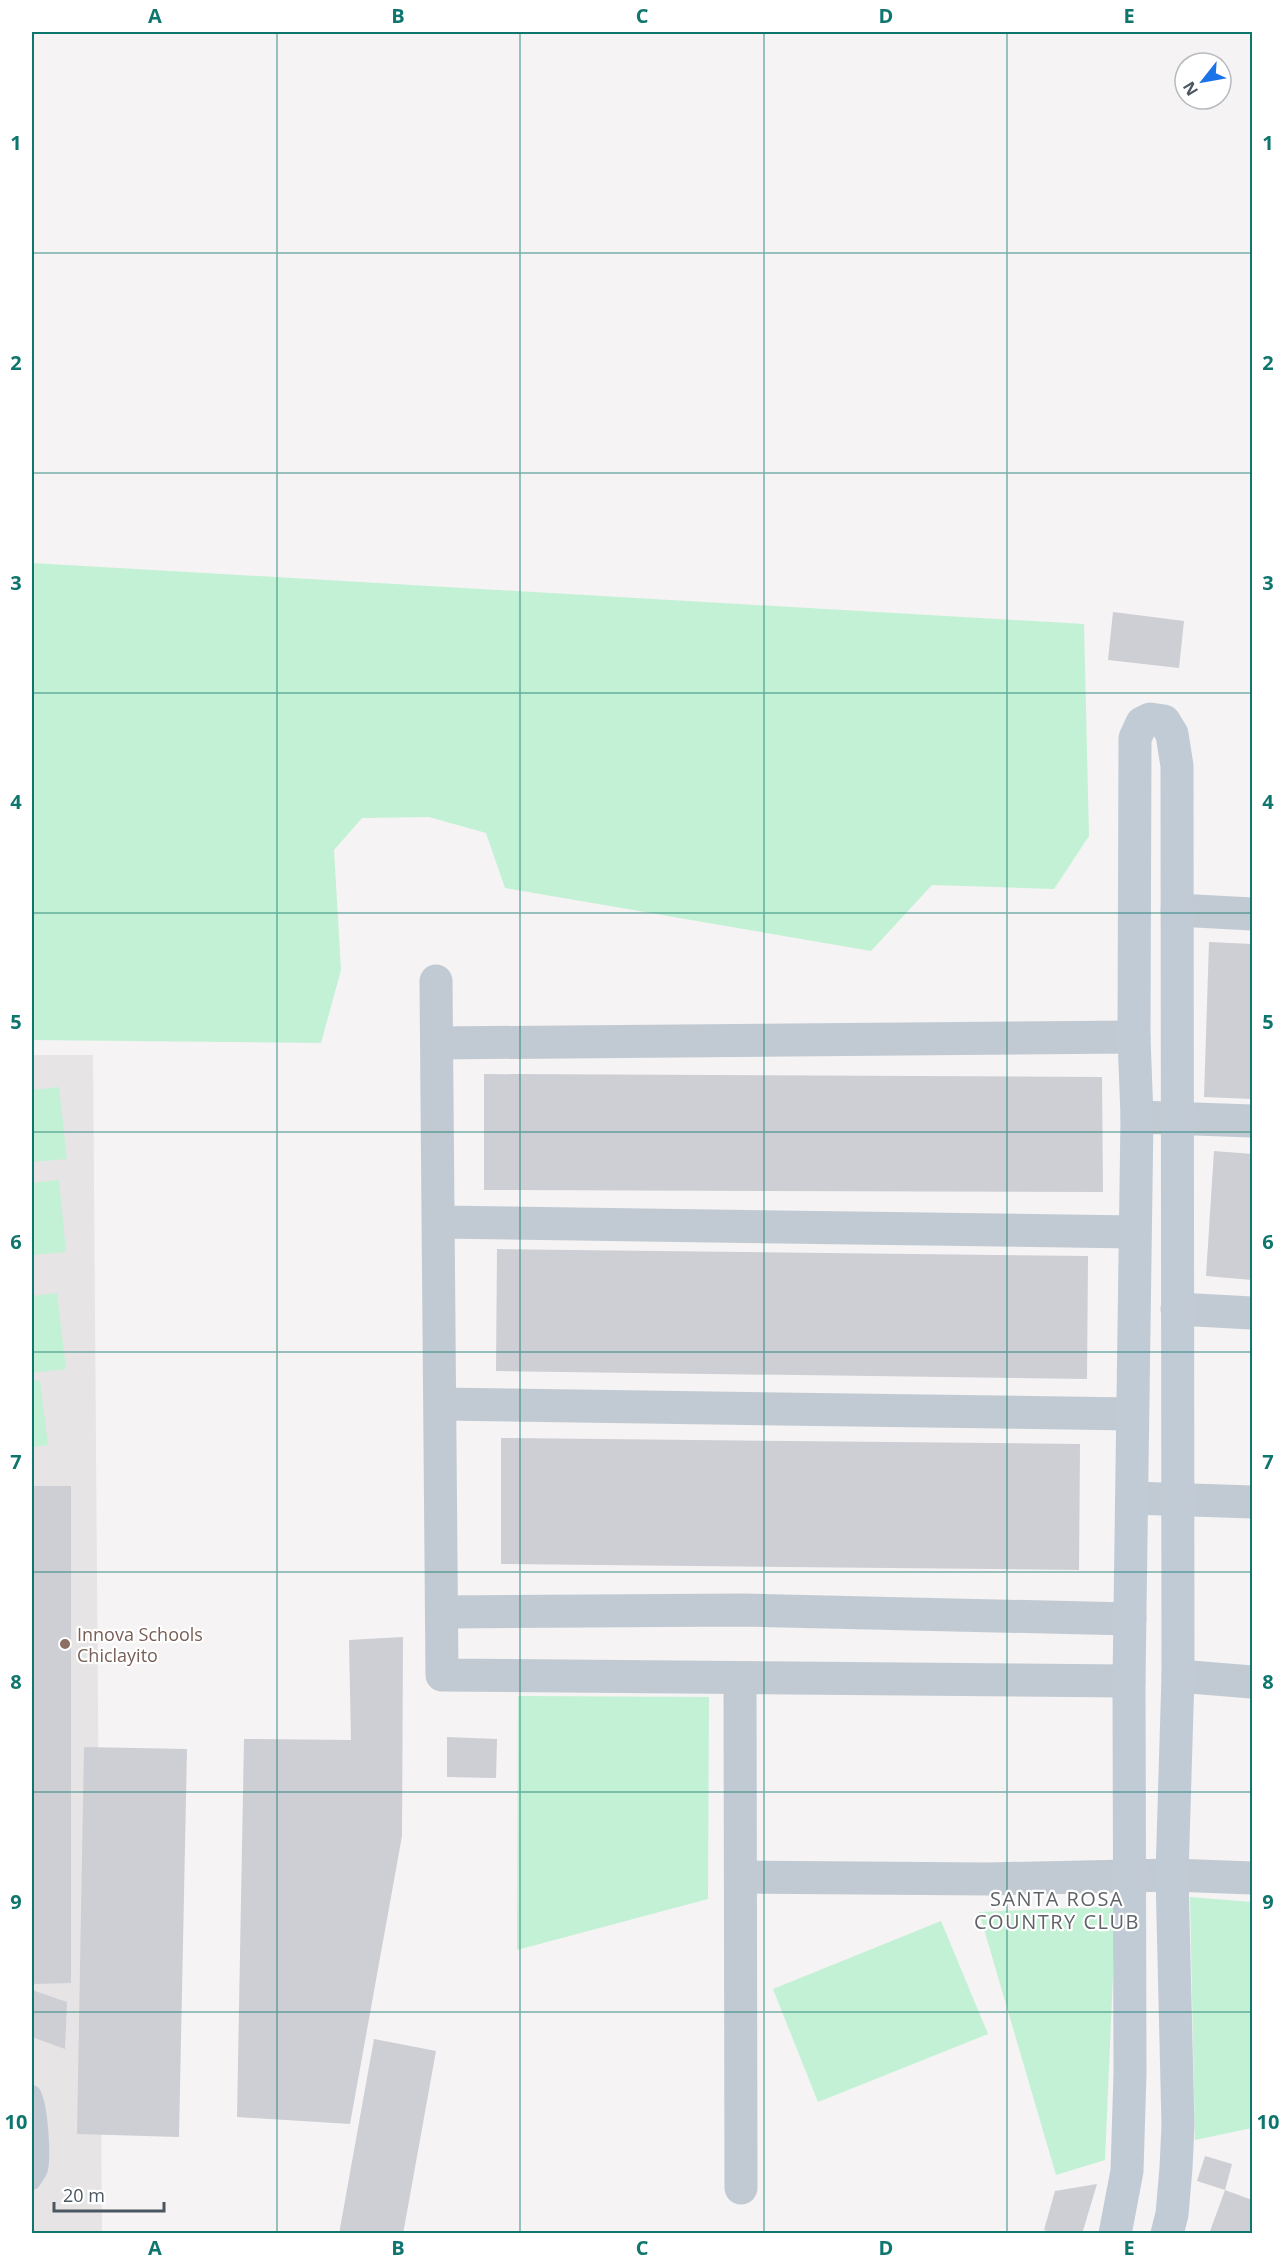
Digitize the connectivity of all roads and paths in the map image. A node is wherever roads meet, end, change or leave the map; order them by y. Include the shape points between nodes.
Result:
1 (1177, 910) junction
2 (1252, 914) edge
3 (436, 981) dead end
4 (1134, 1037) junction
5 (437, 1043) junction
6 (1137, 1117) junction
7 (1177, 1118) junction
8 (1252, 1121) edge
9 (439, 1222) junction
10 (1134, 1232) junction
11 (1177, 1309) junction
12 (1252, 1313) edge
13 (441, 1404) junction
14 (1132, 1414) junction
15 (1132, 1498) junction
16 (1177, 1499) junction
17 (1252, 1502) edge
18 (443, 1612) junction
19 (1130, 1619) junction
20 (1178, 1676) junction
21 (740, 1678) junction
22 (1130, 1681) junction
23 (1252, 1682) edge
24 (1172, 1875) junction
25 (741, 1877) junction
26 (1130, 1877) junction
27 (1252, 1878) edge
28 (32, 2094) edge
29 (1129, 2125) junction
30 (1178, 2125) junction
31 (32, 2181) edge
32 (741, 2188) dead end
33 (1115, 2234) edge
34 (1167, 2234) edge

1 - 2 street
1 - 4 street via 1177,766 1172,734 1164,722 1150,719 1142,723 1135,738
1 - 7 street
3 - 5 street
4 - 5 street
4 - 6 street
5 - 9 street
6 - 7 street
6 - 10 street
7 - 8 street
7 - 11 street
9 - 10 street
9 - 13 street
10 - 14 street
11 - 12 street
11 - 16 street
13 - 14 street
13 - 18 street
14 - 15 street
15 - 16 street
15 - 19 street
16 - 17 street
16 - 20 street
18 - 19 street via 743,1610
18 - 21 street via 442,1675
19 - 22 street
20 - 23 street
20 - 24 street
21 - 22 street
21 - 25 street
22 - 26 street
24 - 26 street
24 - 27 street
24 - 30 street
25 - 26 street
25 - 32 street
26 - 29 street
28 - 31 lane via 40,2136 39,2169
29 - 30 street
29 - 33 street via 1127,2171
30 - 34 street

